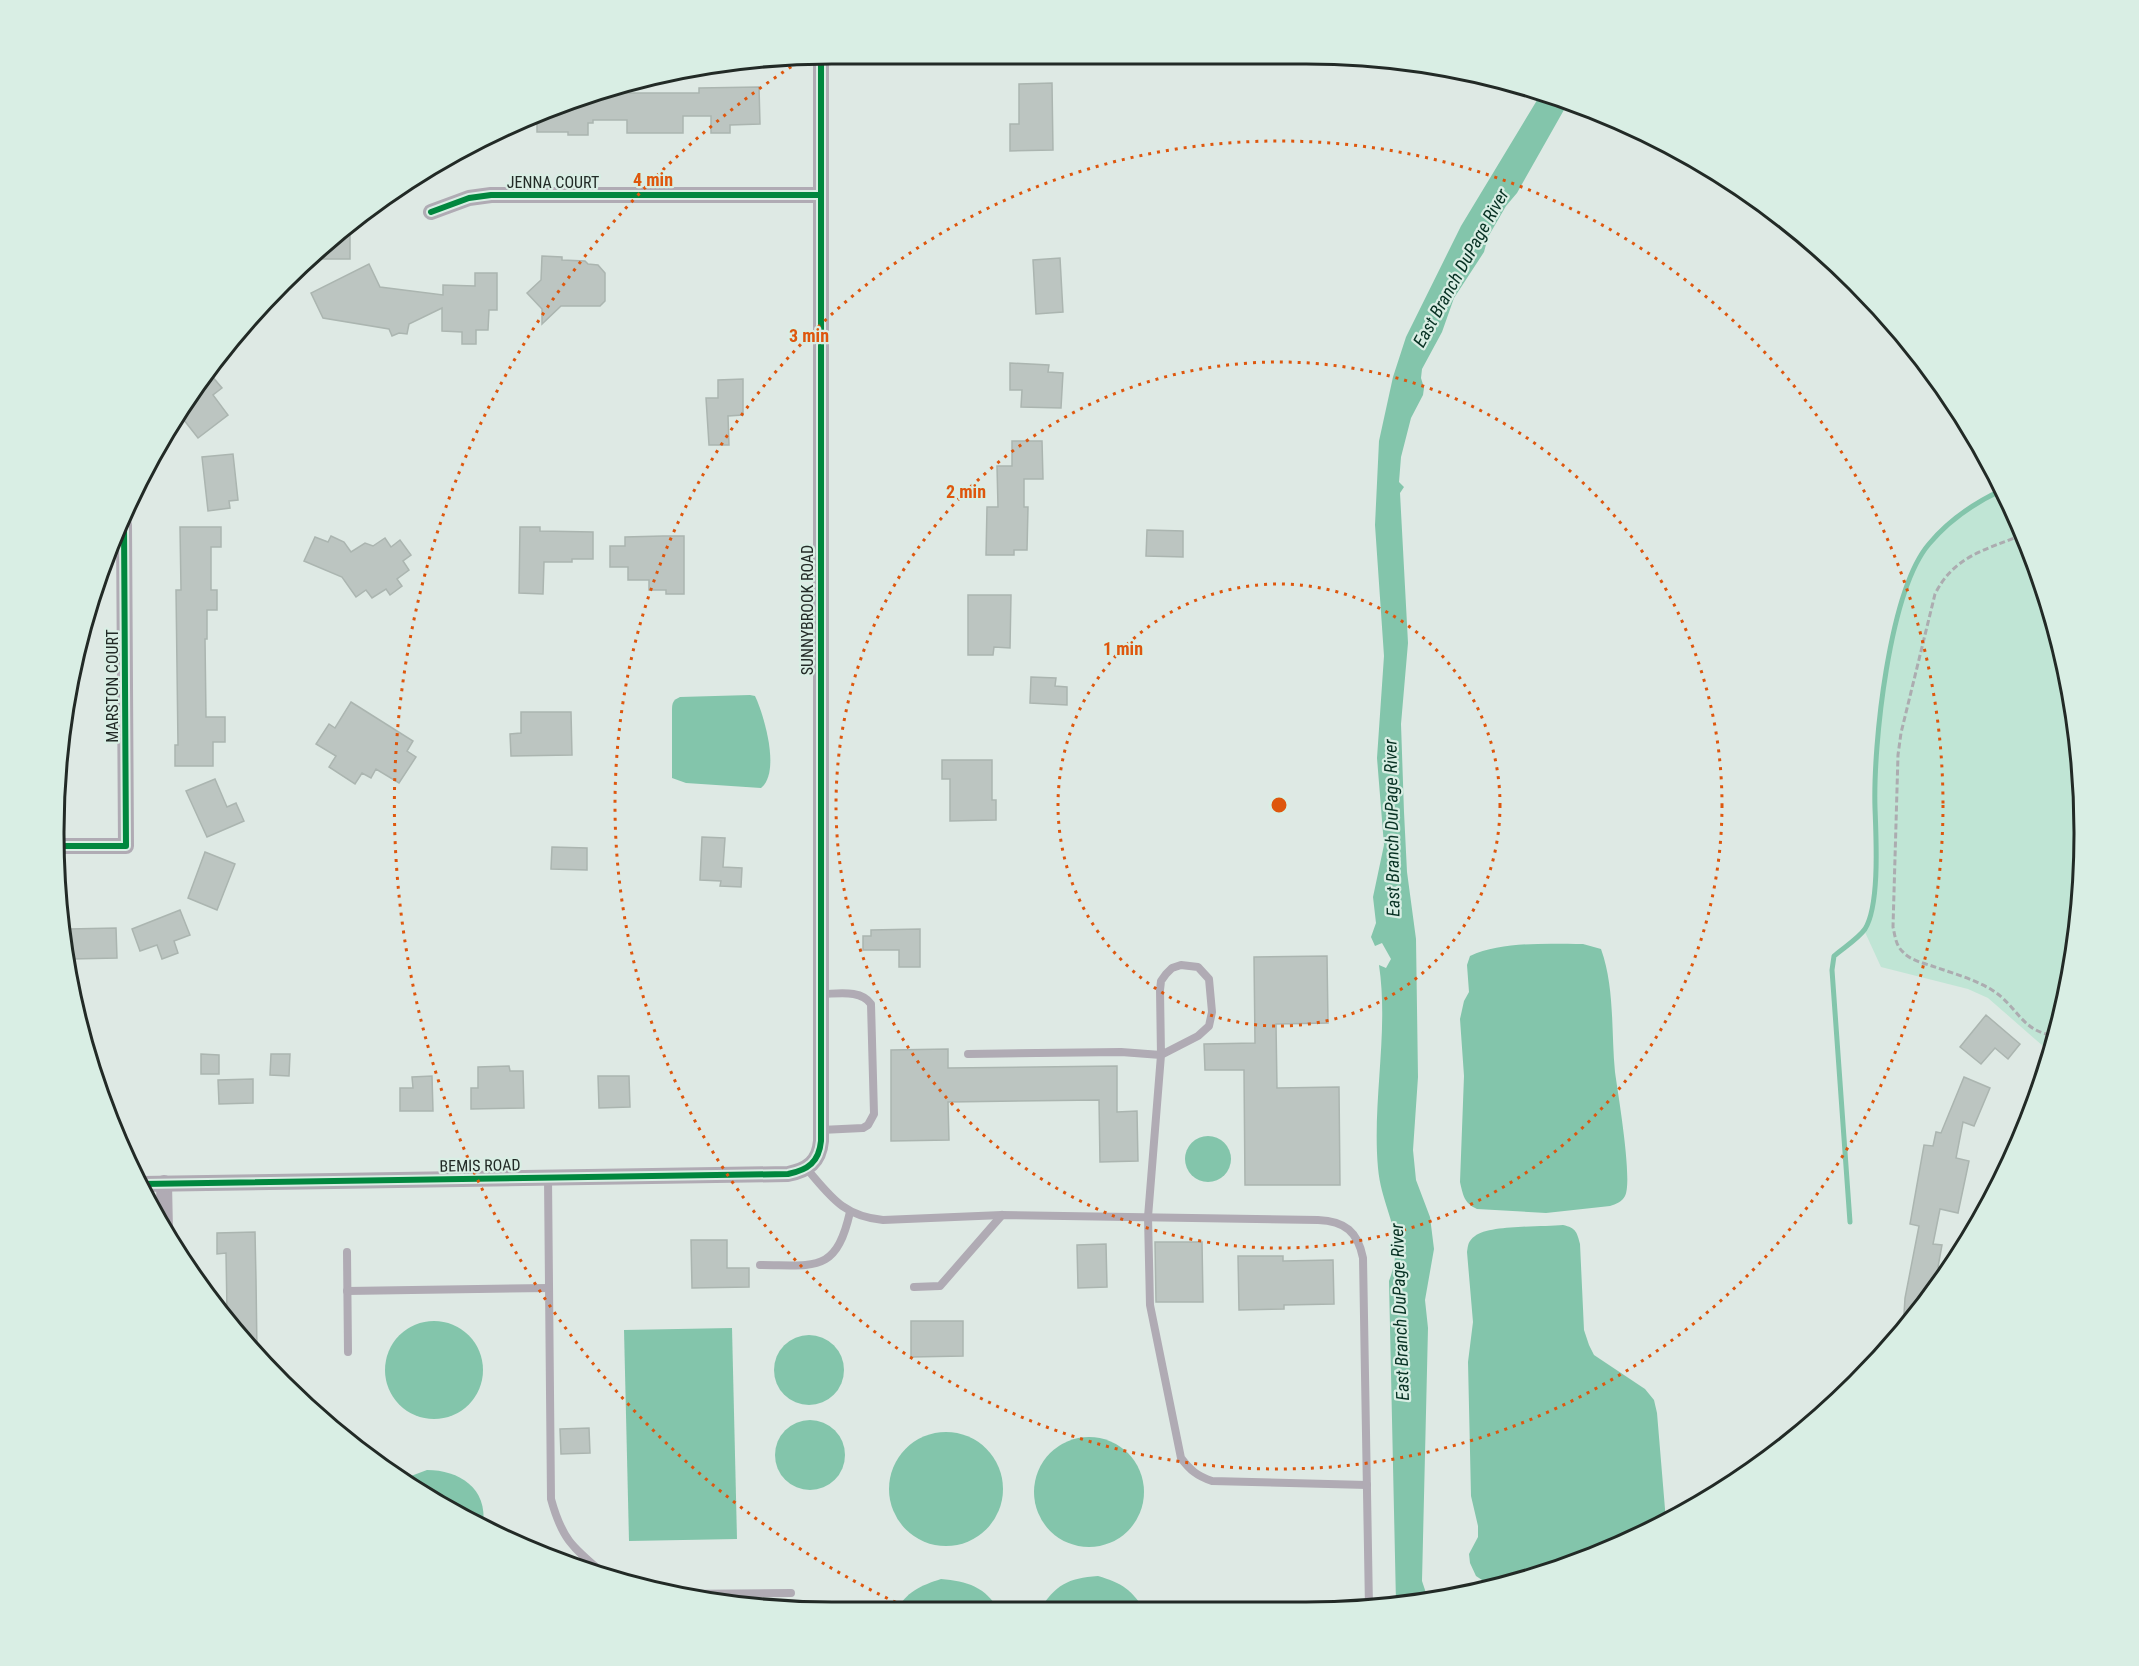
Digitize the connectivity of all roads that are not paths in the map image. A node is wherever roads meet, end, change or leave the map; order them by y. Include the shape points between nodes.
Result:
1 (821, 64) edge
2 (821, 195) junction
3 (431, 212) dead end
4 (124, 537) edge
5 (65, 846) edge
6 (821, 994) junction
7 (968, 1054) dead end
8 (1161, 1055) junction
9 (821, 1131) junction
10 (811, 1165) junction
11 (548, 1178) junction
12 (164, 1183) junction
13 (150, 1184) edge
14 (165, 1212) edge
15 (850, 1212) junction
16 (1002, 1215) junction
17 (1148, 1217) junction
18 (347, 1252) dead end
19 (760, 1265) dead end
20 (914, 1287) dead end
21 (549, 1288) junction
22 (347, 1291) junction
23 (348, 1352) dead end
24 (1367, 1485) junction
25 (591, 1562) edge
26 (791, 1593) dead end
27 (724, 1594) edge
28 (1369, 1599) edge

1 - 2 street, SUNNYBROOK ROAD
2 - 3 street, JENNA COURT via 491,195 469,198
2 - 6 street, SUNNYBROOK ROAD
4 - 5 street, MARSTON COURT via 126,846
6 - 9 street, SUNNYBROOK ROAD
6 - 9 lane via 858,994 872,1004 874,1114 863,1128
7 - 8 lane
8 - 8 lane via 1161,981 1180,964 1198,967 1205,972 1212,988 1212,1019 1198,1036
8 - 17 lane
9 - 10 street, SUNNYBROOK ROAD via 820,1151
10 - 11 street, BEMIS ROAD via 788,1174
10 - 15 lane via 836,1203
11 - 12 street, BEMIS ROAD
11 - 21 lane
12 - 13 street, BEMIS ROAD
12 - 14 street
15 - 16 lane via 883,1220
15 - 19 lane via 845,1236 830,1257 806,1265
16 - 17 lane
16 - 20 lane via 940,1286
17 - 24 lane via 1150,1305 1177,1445 1189,1469 1212,1481
17 - 24 lane via 1331,1220 1354,1234 1363,1258
18 - 22 lane
21 - 22 lane
21 - 25 lane via 551,1499 558,1524 571,1545
22 - 23 lane
24 - 28 lane
26 - 27 lane

